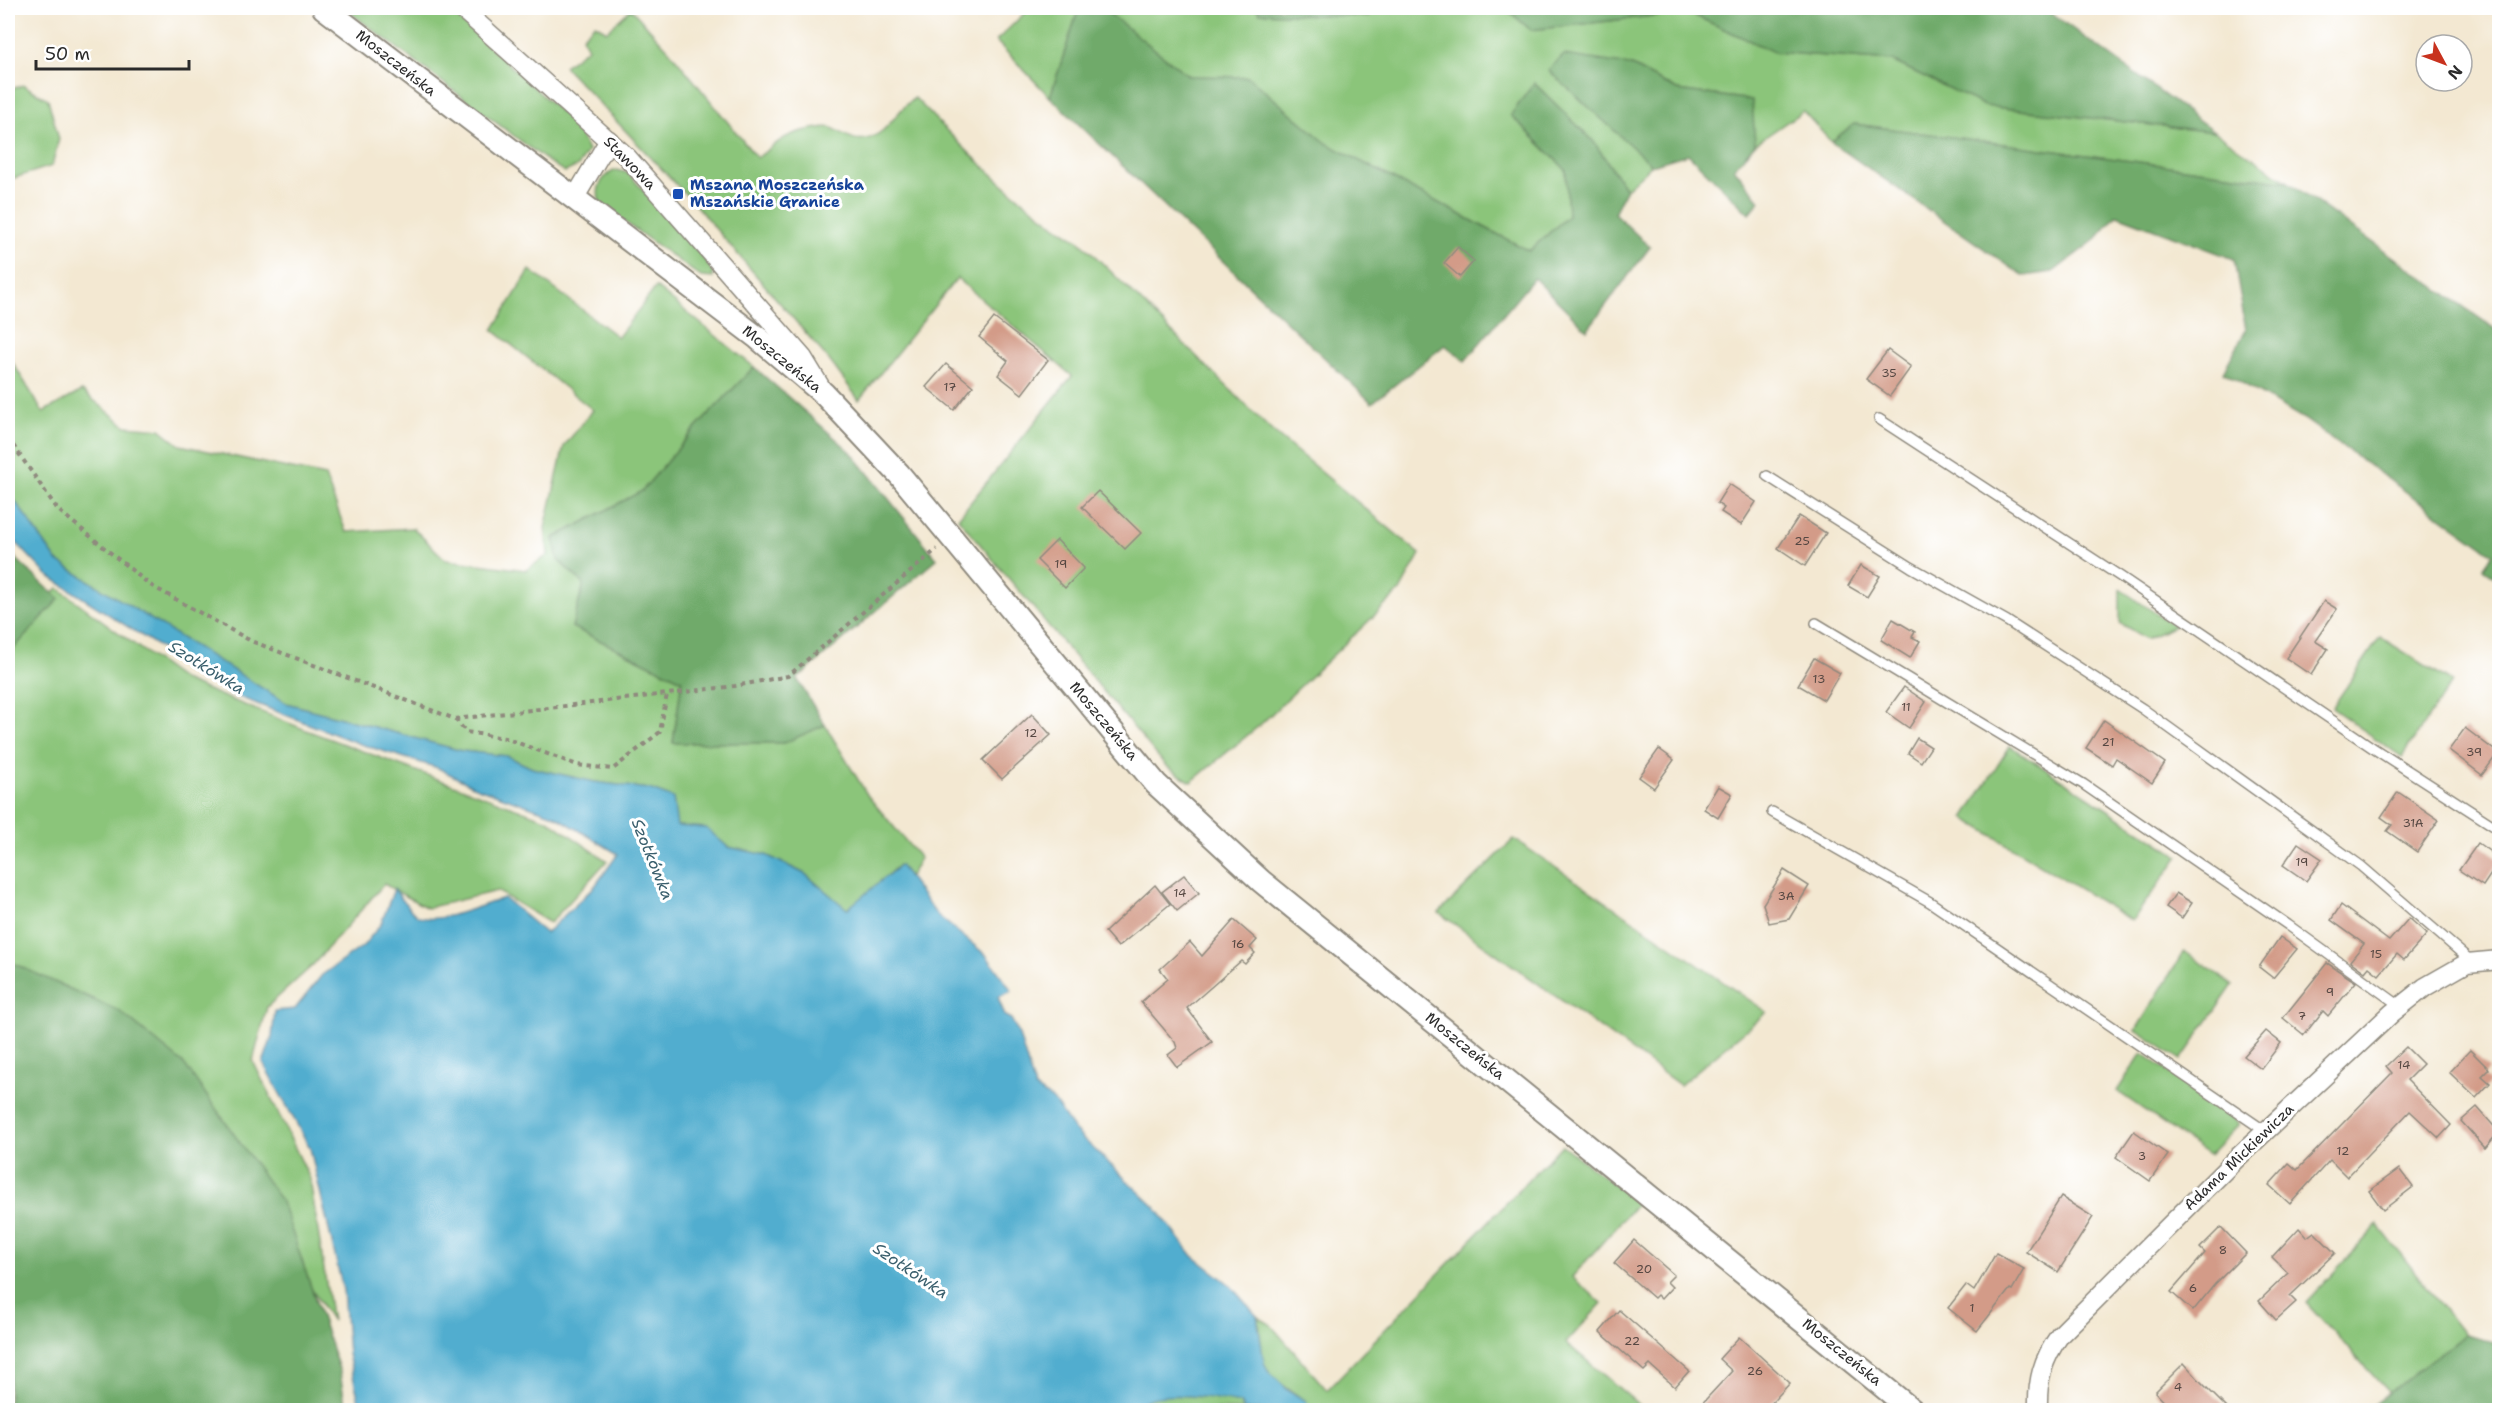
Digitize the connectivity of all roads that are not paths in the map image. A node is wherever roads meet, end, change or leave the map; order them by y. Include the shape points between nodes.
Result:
1 (324, 8) edge
2 (461, 8) edge
3 (609, 140) junction
4 (574, 199) junction
5 (824, 394) junction
6 (1879, 419) dead end
7 (1767, 476) dead end
8 (1816, 623) dead end
9 (1772, 812) dead end
10 (2499, 830) edge
11 (2499, 960) edge
12 (2472, 962) junction
13 (2400, 1006) junction
14 (2265, 1131) junction
15 (1912, 1410) edge
16 (2038, 1410) edge

1 - 4 street, Moszczeńska
2 - 3 street, Stawowa
3 - 4 street
3 - 5 street, Stawowa via 803,358
4 - 5 street, Moszczeńska via 758,338
5 - 15 street, Moszczeńska via 899,474 1156,784 1262,881
6 - 10 lane
7 - 12 lane via 1911,567 2007,621 2143,709 2361,866
8 - 13 lane via 2083,784
9 - 14 lane via 1929,902
11 - 12 street, Adama Mickiewicza
12 - 13 street, Adama Mickiewicza via 2452,970
13 - 14 street, Adama Mickiewicza
14 - 16 street, Adama Mickiewicza via 2060,1335 2041,1369

